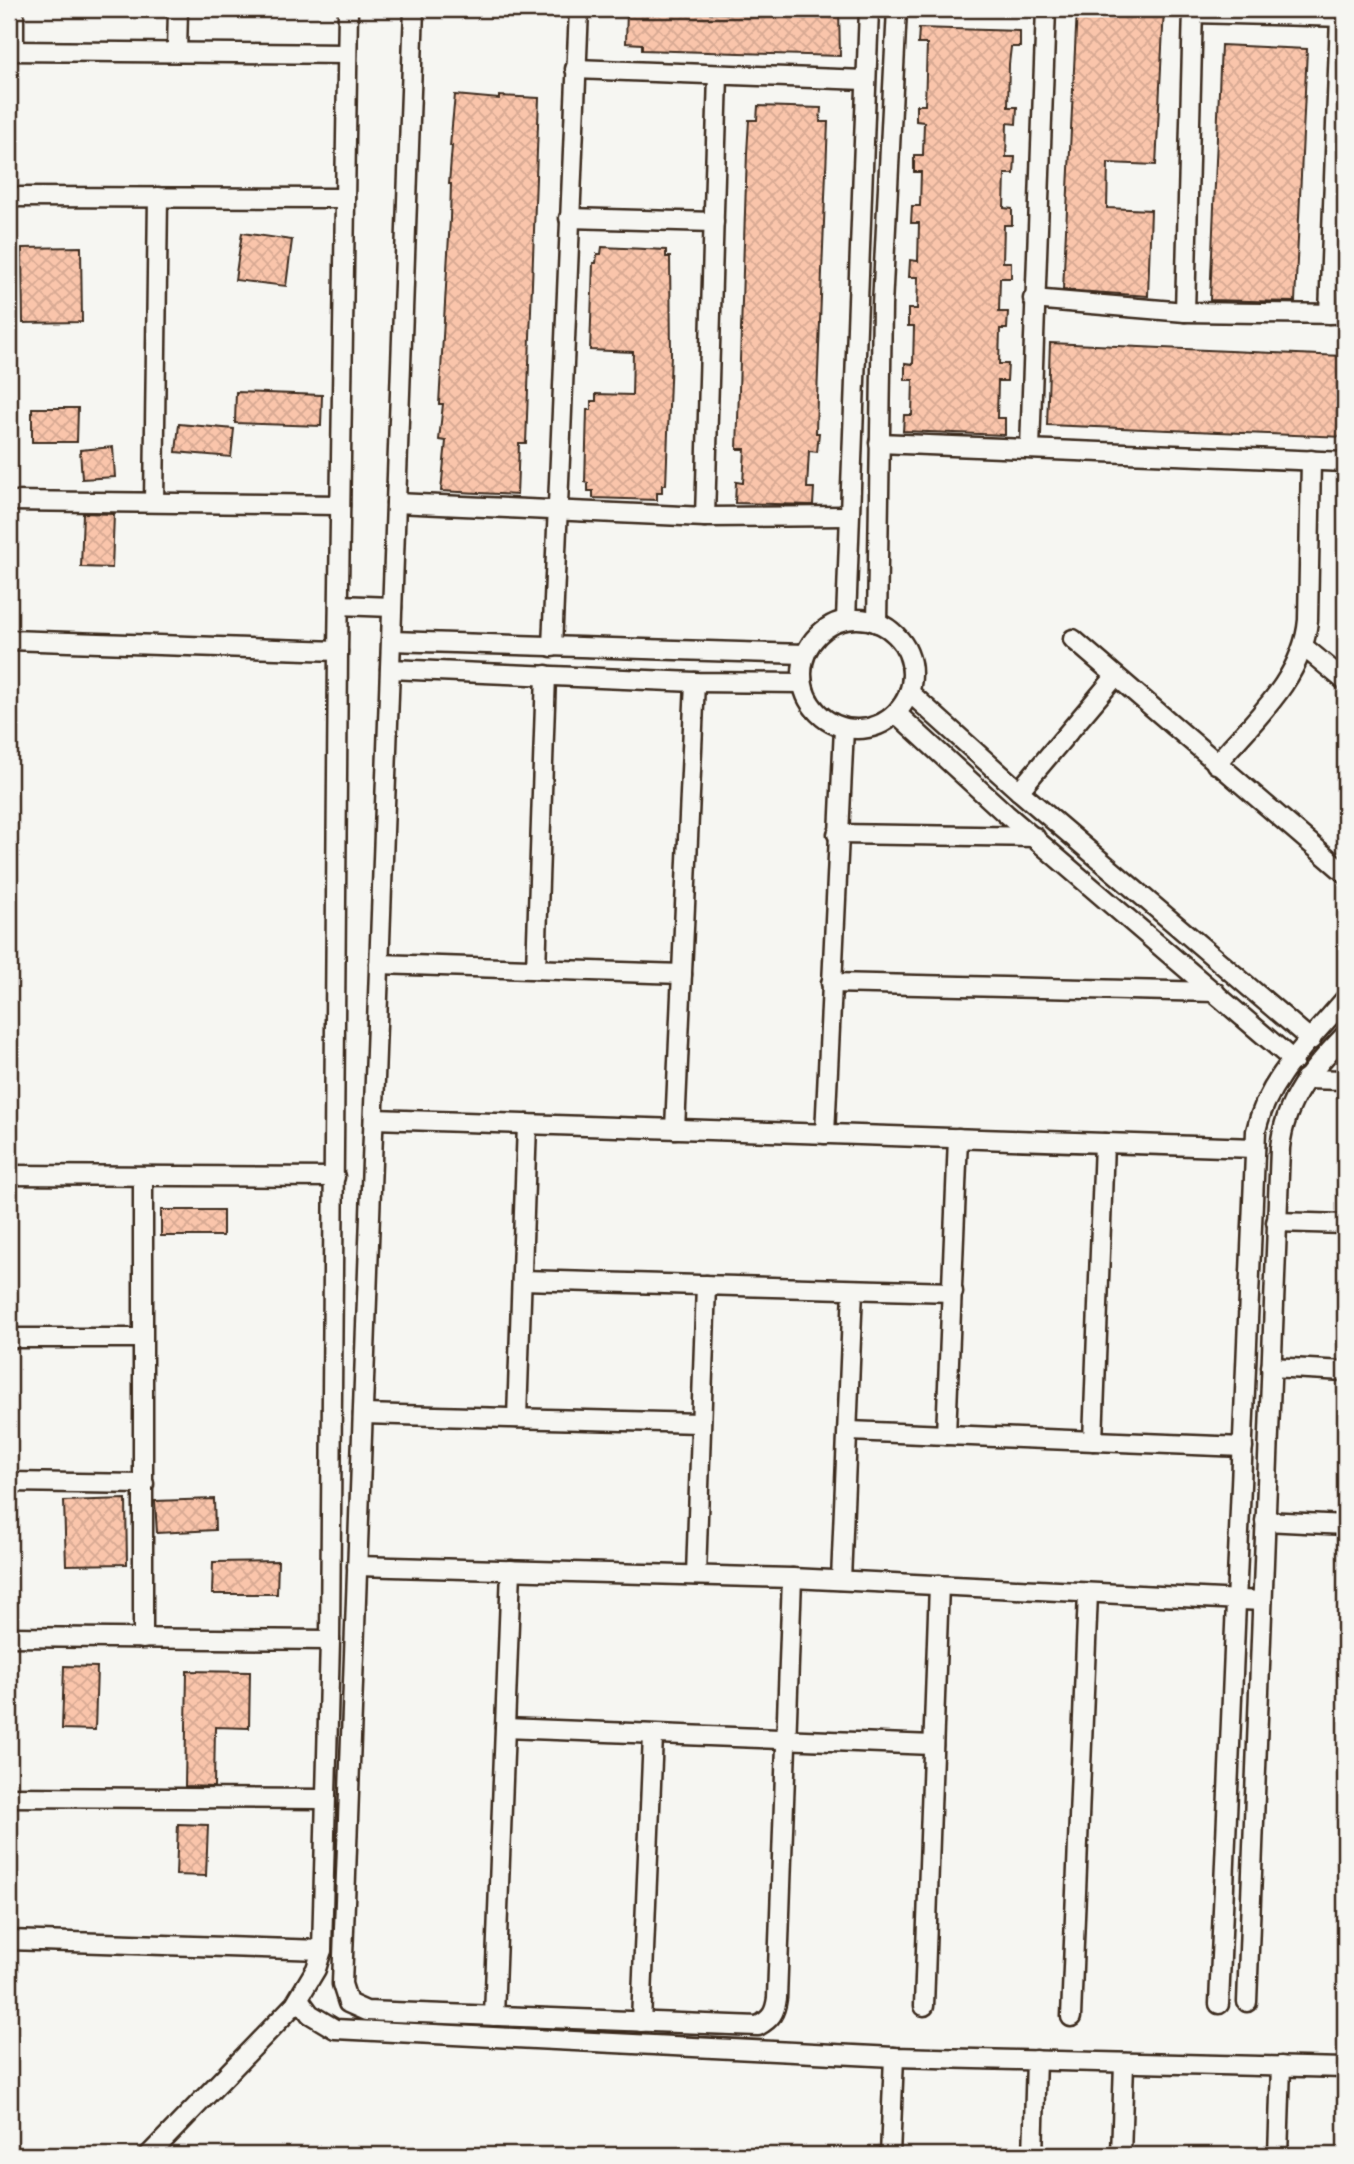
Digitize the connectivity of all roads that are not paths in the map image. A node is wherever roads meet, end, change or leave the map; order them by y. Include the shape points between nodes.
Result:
1 (14, 9) edge
2 (178, 9) edge
3 (348, 9) edge
4 (414, 9) edge
5 (579, 9) edge
6 (869, 9) edge
7 (897, 9) edge
8 (1046, 9) edge
9 (1193, 11) edge
10 (1343, 17) edge
11 (11, 51) edge
12 (177, 52) junction
13 (347, 54) junction
14 (575, 69) junction
15 (718, 75) junction
16 (865, 80) junction
17 (9, 197) edge
18 (158, 197) junction
19 (345, 198) junction
20 (569, 218) junction
21 (714, 222) junction
22 (1033, 299) junction
23 (859, 305) junction
24 (882, 306) junction
25 (1185, 312) junction
26 (1337, 314) edge
27 (878, 443) junction
28 (1030, 448) junction
29 (1311, 460) junction
30 (1345, 462) edge
31 (9, 501) edge
32 (153, 502) junction
33 (396, 503) junction
34 (341, 505) junction
35 (558, 513) junction
36 (849, 516) junction
37 (705, 517) junction
38 (339, 605) junction
39 (392, 607) junction
40 (846, 620) junction
41 (877, 622) junction
42 (1073, 639) dead end
43 (9, 640) edge
44 (391, 641) junction
45 (552, 647) junction
46 (1304, 647) junction
47 (338, 651) junction
48 (805, 654) junction
49 (390, 668) junction
50 (546, 675) junction
51 (1115, 677) junction
52 (1345, 681) edge
53 (695, 682) junction
54 (802, 683) junction
55 (909, 692) junction
56 (896, 713) junction
57 (844, 728) junction
58 (1216, 764) junction
59 (1019, 791) junction
60 (837, 834) junction
61 (1035, 837) junction
62 (1345, 873) edge
63 (379, 964) junction
64 (536, 969) junction
65 (682, 974) junction
66 (831, 983) junction
67 (1215, 992) junction
68 (1345, 999) edge
69 (1345, 1035) edge
70 (1311, 1040) junction
71 (1294, 1061) junction
72 (1305, 1079) junction
73 (1345, 1080) edge
74 (373, 1119) junction
75 (527, 1124) junction
76 (675, 1129) junction
77 (825, 1134) junction
78 (958, 1138) junction
79 (1104, 1143) junction
80 (1255, 1148) junction
81 (9, 1175) edge
82 (335, 1177) junction
83 (143, 1178) junction
84 (1276, 1222) junction
85 (1345, 1224) edge
86 (522, 1280) junction
87 (706, 1286) junction
88 (853, 1290) junction
89 (953, 1292) junction
90 (9, 1338) edge
91 (142, 1338) junction
92 (1271, 1367) junction
93 (1345, 1371) edge
94 (363, 1414) junction
95 (517, 1418) junction
96 (700, 1423) junction
97 (849, 1431) junction
98 (946, 1435) junction
99 (1093, 1441) junction
100 (1242, 1447) junction
101 (9, 1482) edge
102 (144, 1484) junction
103 (1265, 1521) junction
104 (1345, 1525) edge
105 (357, 1566) junction
106 (511, 1570) junction
107 (696, 1575) junction
108 (792, 1578) junction
109 (841, 1580) junction
110 (939, 1585) junction
111 (1088, 1593) junction
112 (1236, 1600) junction
113 (1262, 1601) junction
114 (9, 1637) edge
115 (143, 1639) junction
116 (330, 1640) junction
117 (505, 1728) junction
118 (653, 1736) junction
119 (786, 1740) junction
120 (933, 1745) junction
121 (9, 1797) edge
122 (324, 1799) junction
123 (9, 1940) edge
124 (322, 1950) junction
125 (299, 1999) junction
126 (1247, 2002) dead end
127 (1219, 2004) dead end
128 (924, 2006) dead end
129 (494, 2016) junction
130 (1071, 2017) dead end
131 (641, 2022) junction
132 (894, 2057) junction
133 (1036, 2060) junction
134 (1124, 2063) junction
135 (1280, 2066) junction
136 (1345, 2068) edge
137 (149, 2155) edge
138 (890, 2155) edge
139 (1033, 2155) edge
140 (1121, 2155) edge
141 (1278, 2155) edge

1 - 11 street
2 - 12 street
3 - 13 street
4 - 33 street
5 - 14 street
6 - 16 street
7 - 24 street
8 - 22 street
9 - 10 street
9 - 25 street
10 - 26 street
11 - 12 street
12 - 13 street
13 - 19 street
14 - 15 street
14 - 20 street
15 - 16 street
15 - 21 street
16 - 23 street
17 - 18 street
18 - 19 street
18 - 32 street
19 - 34 street
20 - 21 street
20 - 35 street
21 - 37 street
22 - 25 street
22 - 28 street
23 - 24 street
23 - 36 street
24 - 27 street
25 - 26 street
27 - 28 street
27 - 41 street
28 - 29 street
29 - 30 street
29 - 46 street
31 - 32 street
32 - 34 street
33 - 35 street
33 - 39 street
34 - 38 street
35 - 37 street
35 - 45 street
36 - 37 street
36 - 40 street
38 - 39 street
38 - 47 street
39 - 44 street
40 - 41 street
40 - 48 street via 826,628
41 - 55 street via 897,636 909,656
42 - 51 street
43 - 47 street
44 - 45 street
44 - 49 street
45 - 48 street
46 - 52 street
46 - 58 street via 1289,679
47 - 82 street
48 - 54 street
49 - 50 street
49 - 63 street
50 - 53 street
50 - 64 street
51 - 58 street
51 - 59 street
53 - 54 street
53 - 65 street
54 - 57 street via 812,706
55 - 56 street
55 - 59 street
56 - 57 street via 866,728
56 - 61 street
57 - 60 street
58 - 62 street
59 - 70 street
60 - 61 street
60 - 66 street
61 - 67 street
63 - 64 street
63 - 74 street
64 - 65 street
65 - 76 street
66 - 67 street
66 - 77 street
67 - 71 street
68 - 70 street
69 - 72 street
70 - 71 street
71 - 80 street via 1266,1098
72 - 73 street
72 - 84 street via 1290,1103 1281,1133
74 - 75 street
74 - 94 street
75 - 76 street
75 - 86 street
76 - 77 street
77 - 78 street
78 - 79 street
78 - 89 street
79 - 80 street
79 - 99 street
80 - 100 street
81 - 83 street
82 - 83 street
82 - 116 street
83 - 91 street
84 - 85 street
84 - 92 street
86 - 87 street
86 - 95 street
87 - 88 street
87 - 96 street
88 - 89 street
88 - 97 street
89 - 98 street
90 - 91 street
91 - 102 street
92 - 93 street
92 - 103 street
94 - 95 street
94 - 105 street
95 - 96 street
96 - 107 street
97 - 98 street
97 - 109 street
98 - 99 street
99 - 100 street
100 - 112 street
101 - 102 street
102 - 115 street
103 - 104 street
103 - 113 street
105 - 106 street
105 - 129 street via 343,1994 348,2003 366,2011
106 - 107 street
106 - 117 street
107 - 108 street
108 - 109 street
108 - 119 street
109 - 110 street
110 - 111 street
110 - 120 street
111 - 112 street
111 - 130 street
112 - 113 street
112 - 127 street
113 - 126 street
114 - 115 street
115 - 116 street
116 - 122 street
117 - 118 street
117 - 129 street
118 - 119 street
118 - 131 street
119 - 120 street
119 - 131 street via 776,2010 758,2026
120 - 128 street
121 - 122 street
122 - 124 street
123 - 124 street
124 - 125 street
125 - 132 street via 310,2014 335,2029
125 - 137 street
129 - 131 street
132 - 133 street
132 - 138 street
133 - 134 street
133 - 139 street
134 - 135 street
134 - 140 street
135 - 136 street
135 - 141 street

